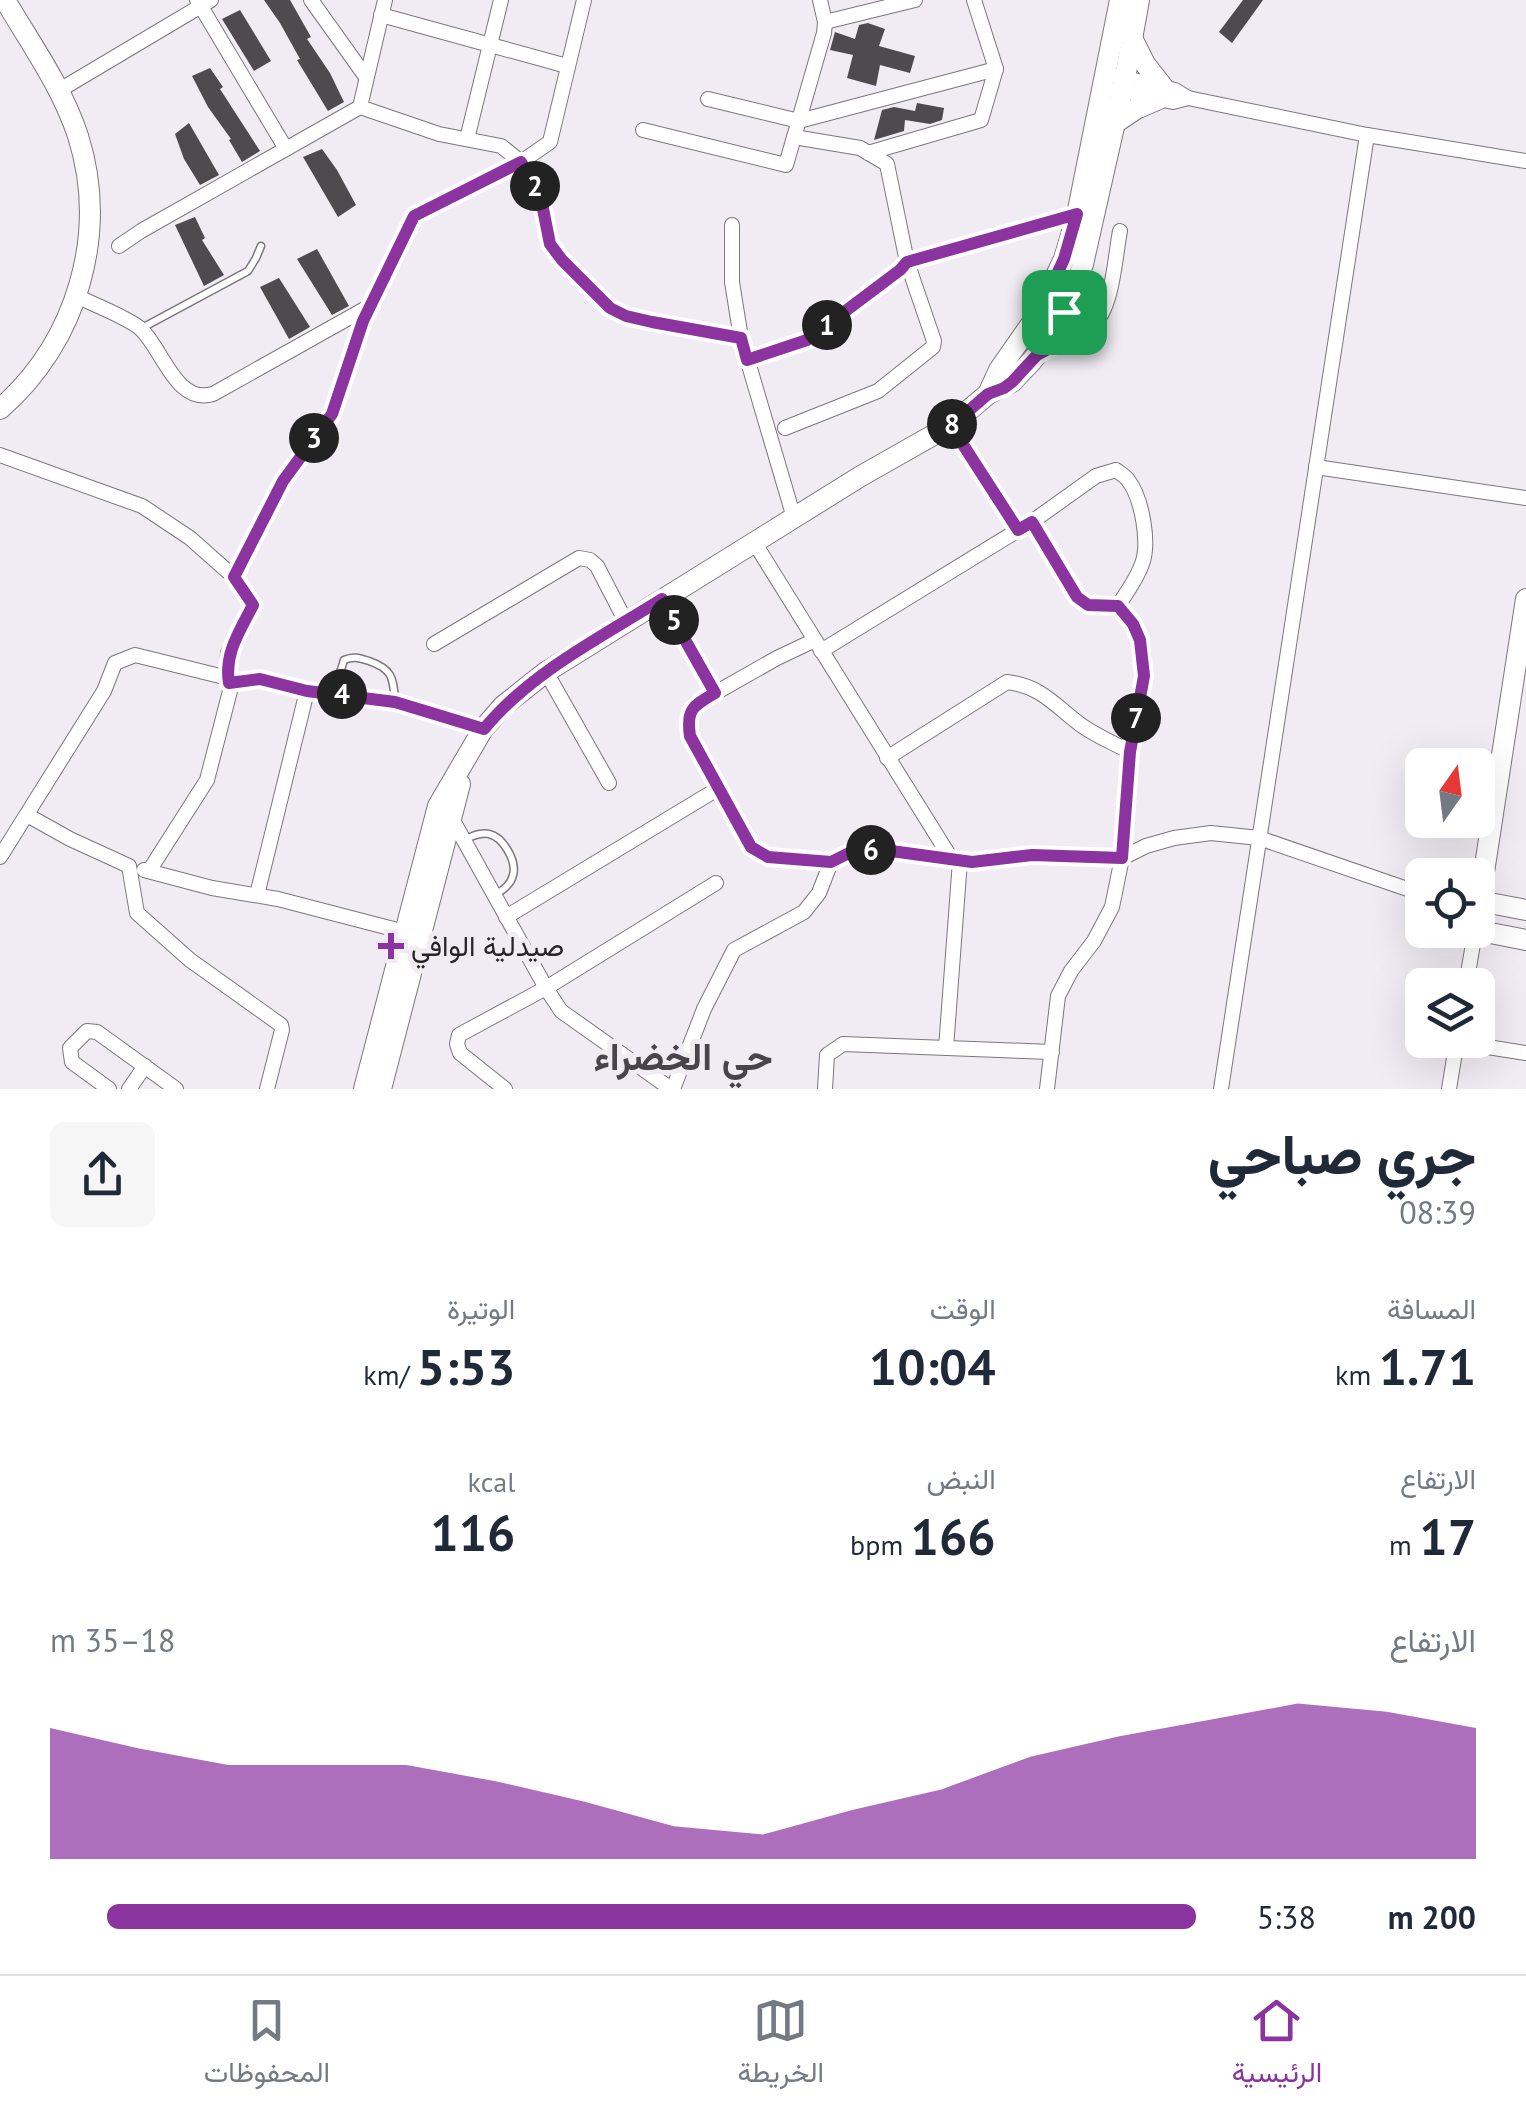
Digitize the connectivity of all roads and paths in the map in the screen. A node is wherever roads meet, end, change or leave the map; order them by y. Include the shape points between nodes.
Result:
1 (5, 0) edge
2 (311, 0) edge
3 (501, 0) edge
4 (584, 0) edge
5 (820, 0) edge
6 (915, 0) edge
7 (974, 0) edge
8 (1120, 0) edge
9 (1139, 0) edge
10 (203, 2) edge
11 (383, 8) edge
12 (825, 22) junction
13 (1132, 38) junction
14 (490, 46) junction
15 (567, 66) junction
16 (996, 70) junction
17 (366, 77) junction
18 (1114, 83) junction
19 (58, 91) junction
20 (1161, 93) junction
21 (708, 99) dead end
22 (360, 107) junction
23 (798, 121) junction
24 (1115, 123) junction
25 (643, 130) dead end
26 (1367, 134) junction
27 (794, 137) junction
28 (467, 140) junction
29 (286, 149) junction
30 (868, 153) junction
31 (1526, 160) edge
32 (521, 162) junction
33 (1077, 214) junction
34 (732, 225) dead end
35 (1120, 231) dead end
36 (120, 246) dead end
37 (260, 246) dead end
38 (907, 262) junction
39 (76, 296) junction
40 (1045, 300) junction
41 (370, 306) junction
42 (1064, 312) junction
43 (1094, 324) junction
44 (140, 328) junction
45 (741, 338) junction
46 (1037, 355) junction
47 (747, 360) junction
48 (988, 394) junction
49 (0, 409) edge
50 (951, 426) junction
51 (785, 428) dead end
52 (0, 455) edge
53 (1316, 467) junction
54 (1526, 498) edge
55 (794, 518) junction
56 (1032, 522) junction
57 (1018, 530) junction
58 (754, 542) junction
59 (234, 577) junction
60 (662, 599) junction
61 (1526, 599) edge
62 (1118, 606) junction
63 (626, 622) junction
64 (434, 644) dead end
65 (818, 646) junction
66 (546, 672) junction
67 (229, 680) junction
68 (307, 691) junction
69 (333, 693) junction
70 (715, 693) junction
71 (395, 702) junction
72 (484, 729) junction
73 (1130, 752) junction
74 (887, 758) junction
75 (465, 763) junction
76 (608, 783) dead end
77 (719, 788) junction
78 (27, 815) junction
79 (451, 817) junction
80 (1258, 838) junction
81 (464, 839) junction
82 (0, 857) edge
83 (1122, 858) junction
84 (1485, 858) edge
85 (956, 860) junction
86 (831, 862) junction
87 (128, 866) junction
88 (149, 871) junction
89 (716, 883) dead end
90 (1405, 888) edge
91 (256, 895) junction
92 (495, 896) junction
93 (1495, 904) edge
94 (1526, 910) edge
95 (506, 917) junction
96 (1495, 931) edge
97 (404, 932) junction
98 (1526, 940) edge
99 (546, 988) junction
100 (946, 1048) junction
101 (1495, 1048) edge
102 (1052, 1052) junction
103 (1526, 1053) edge
104 (1453, 1058) edge
105 (145, 1066) junction
106 (109, 1089) edge
107 (128, 1089) edge
108 (176, 1089) edge
109 (267, 1089) edge
110 (364, 1089) edge
111 (381, 1089) edge
112 (505, 1089) edge
113 (672, 1089) edge
114 (825, 1089) edge
115 (1047, 1089) edge
116 (1221, 1089) edge
117 (1448, 1089) edge

1 - 19 street
2 - 17 street
3 - 14 street
4 - 15 street
5 - 12 street
6 - 12 street
7 - 16 street
8 - 18 street
9 - 13 street
10 - 19 street
10 - 29 street
11 - 14 street
11 - 17 street
12 - 23 street
13 - 18 street
13 - 20 street
14 - 15 street
14 - 28 street
15 - 32 street via 550,142
16 - 23 street
16 - 30 street via 981,120
17 - 22 street
18 - 20 street
18 - 24 street
18 - 33 street
19 - 39 street via 88,180 88,239
20 - 24 street
20 - 26 street via 1175,90
21 - 23 street
22 - 28 street
22 - 29 street
23 - 27 street
24 - 42 street via 1090,240
25 - 27 street via 786,165
26 - 31 street
26 - 53 street
27 - 30 street
28 - 32 street via 502,146
29 - 36 street
30 - 38 street via 886,164
32 - 41 street via 414,216
32 - 45 street via 542,204 550,244 610,308 638,320
33 - 38 street
33 - 40 street
34 - 45 street
35 - 43 street via 1107,301
37 - 44 lane via 248,271
38 - 47 street via 807,340
38 - 51 street via 933,347 878,391
39 - 44 street
39 - 49 street via 46,356
40 - 42 street
40 - 48 street
41 - 44 street via 202,398 182,387
41 - 59 street via 332,414 283,481
42 - 43 street
42 - 46 street
43 - 46 street
45 - 47 street
46 - 48 street via 1012,382
47 - 55 street
48 - 50 street
50 - 55 street
50 - 57 street
52 - 59 street via 142,506
53 - 54 street
53 - 80 street
55 - 58 street
56 - 57 street
56 - 62 street via 1077,597 1088,605
56 - 62 street via 1096,476 1116,470 1128,480 1146,549
57 - 65 street
58 - 60 street
58 - 65 street
59 - 67 street via 253,605 228,653
60 - 63 street
60 - 70 street
61 - 84 street
62 - 73 street via 1133,624 1144,658
63 - 64 street via 597,566 579,558
63 - 66 street
65 - 70 street via 777,658
65 - 74 street
66 - 72 street
66 - 76 street
67 - 68 street via 260,679
67 - 78 street via 135,655 115,663 104,692
67 - 88 street via 207,780
68 - 69 street
68 - 91 street
69 - 71 street
69 - 71 lane via 344,660 360,658 389,672
70 - 77 street via 694,705 688,721
71 - 72 street
72 - 75 street
73 - 74 street via 1083,728 1041,692 1007,682
73 - 83 street
74 - 85 street
75 - 79 street
75 - 97 street via 438,806
77 - 86 street via 751,847 768,857
77 - 95 street
78 - 82 street
78 - 87 street
79 - 81 street
79 - 111 street
80 - 83 street via 1211,833 1146,846
80 - 90 street
80 - 116 street
81 - 92 street
81 - 92 lane via 491,834 512,860 513,877
83 - 85 street
83 - 102 street via 1112,907 1058,996
85 - 86 street via 855,850
85 - 100 street
86 - 113 street via 804,912 734,950
87 - 88 street
87 - 109 street via 136,912 281,1025
88 - 91 street
89 - 99 street
91 - 97 street
92 - 95 street
93 - 94 street
95 - 99 street
96 - 98 street
97 - 110 street
99 - 112 street via 460,1035 460,1054
99 - 113 street via 560,1011
100 - 102 street
100 - 114 street via 843,1044 827,1056
101 - 103 street
102 - 115 street
104 - 117 street
105 - 106 street via 87,1031 70,1048 72,1062
105 - 107 street
105 - 108 street

